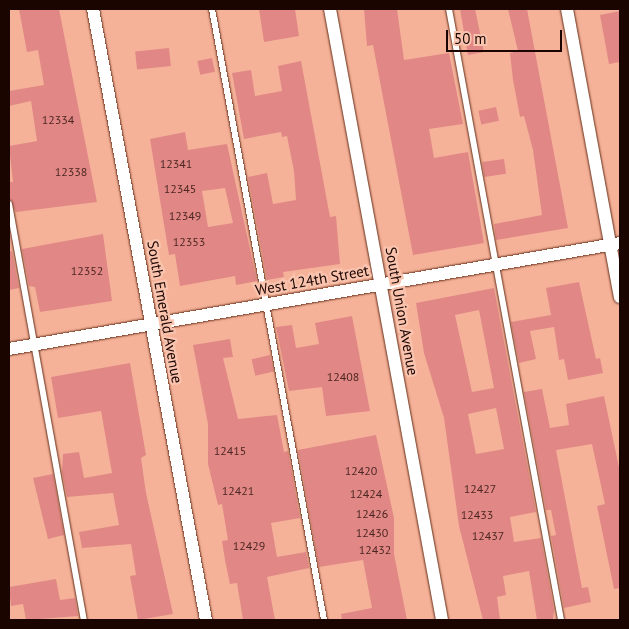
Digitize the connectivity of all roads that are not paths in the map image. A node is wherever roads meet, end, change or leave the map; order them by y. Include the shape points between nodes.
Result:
1 (93, 9) edge
2 (212, 9) edge
3 (330, 9) edge
4 (449, 9) edge
5 (567, 9) edge
6 (9, 204) edge
7 (616, 244) edge
8 (496, 265) junction
9 (381, 285) junction
10 (620, 297) edge
11 (266, 305) junction
12 (151, 325) junction
13 (34, 345) junction
14 (9, 349) edge
15 (84, 620) edge
16 (206, 620) edge
17 (324, 620) edge
18 (442, 620) edge
19 (561, 620) edge

1 - 12 street, South Emerald Avenue
2 - 11 lane
3 - 9 street, South Union Avenue
4 - 8 lane
5 - 7 street
6 - 13 lane
7 - 8 street, West 124th Street
7 - 10 street
8 - 9 street, West 124th Street
8 - 19 lane
9 - 11 street, West 124th Street
9 - 18 street, South Union Avenue
11 - 12 street, West 124th Street
11 - 17 lane
12 - 13 street, West 124th Street
12 - 16 street, South Emerald Avenue
13 - 14 street, West 124th Street
13 - 15 lane

